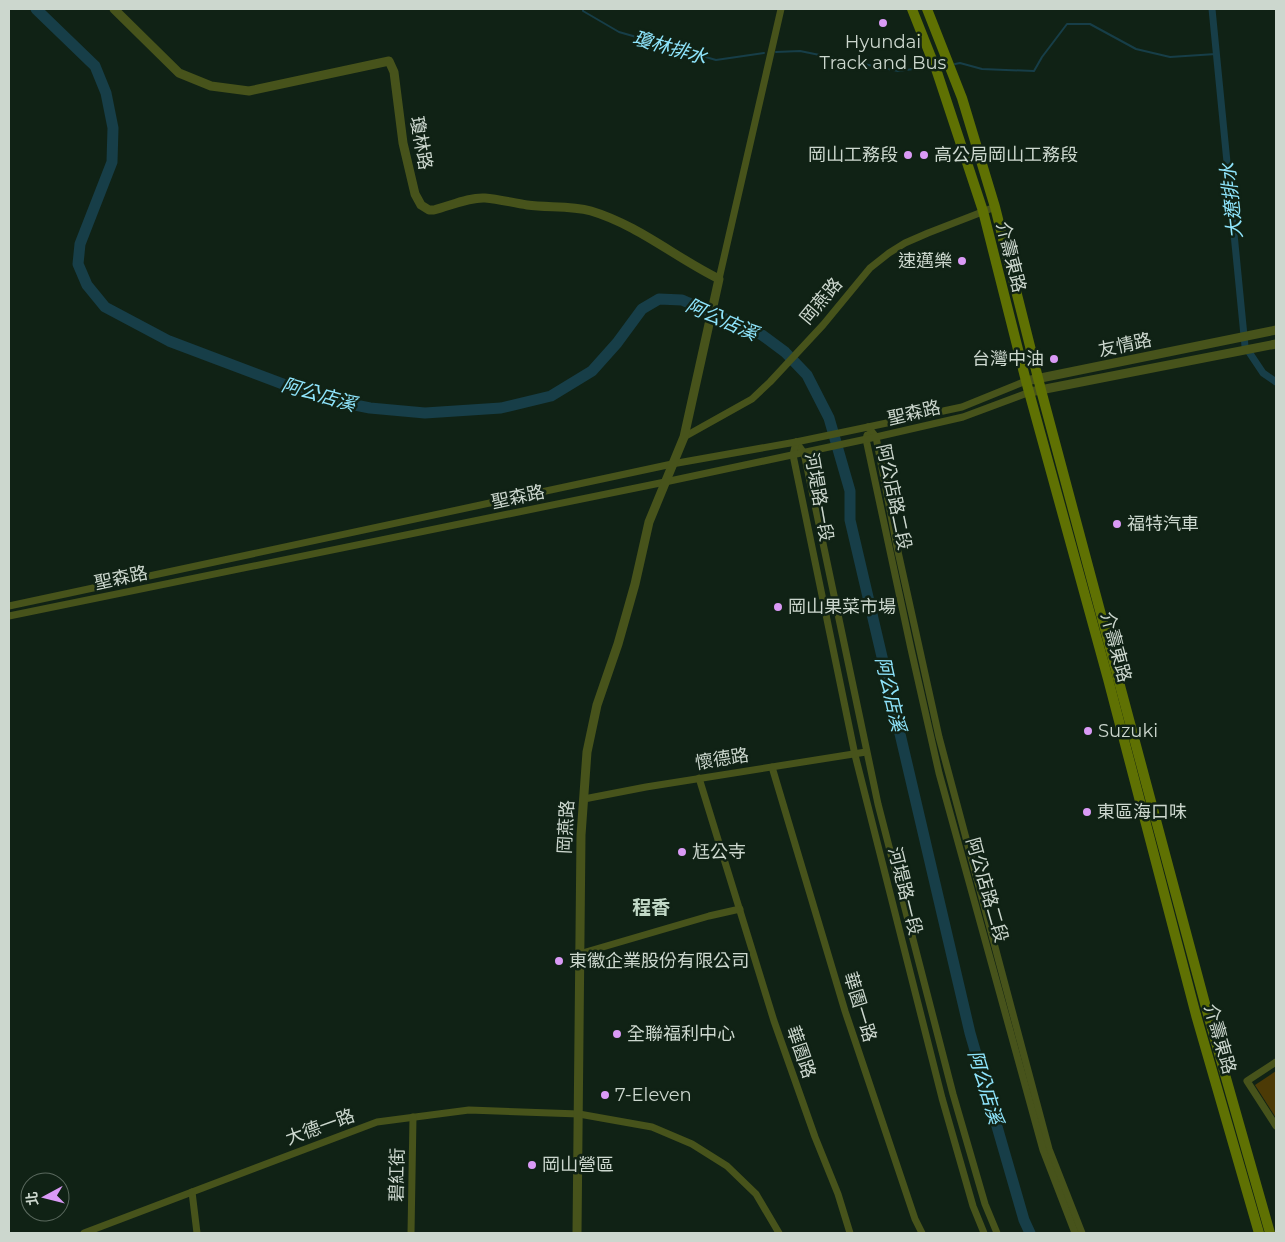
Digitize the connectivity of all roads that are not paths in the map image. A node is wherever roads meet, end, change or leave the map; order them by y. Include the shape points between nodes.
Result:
1 (114, 9) edge
2 (781, 9) edge
3 (912, 9) edge
4 (927, 9) edge
5 (943, 48) junction
6 (930, 53) junction
7 (967, 113) junction
8 (953, 117) junction
9 (995, 208) junction
10 (983, 211) junction
11 (719, 279) junction
12 (1276, 330) edge
13 (1276, 344) edge
14 (1038, 379) junction
15 (1026, 381) junction
16 (1041, 390) junction
17 (1030, 392) junction
18 (868, 427) junction
19 (684, 437) junction
20 (876, 437) junction
21 (866, 439) junction
22 (796, 442) junction
23 (808, 452) junction
24 (793, 455) junction
25 (672, 464) junction
26 (665, 482) junction
27 (9, 606) edge
28 (9, 616) edge
29 (866, 752) junction
30 (855, 755) junction
31 (772, 767) junction
32 (699, 778) junction
33 (584, 799) junction
34 (740, 909) junction
35 (579, 954) junction
36 (1207, 1011) junction
37 (1196, 1015) junction
38 (1276, 1062) edge
39 (579, 1114) junction
40 (413, 1117) junction
41 (1276, 1126) edge
42 (192, 1192) junction
43 (84, 1233) edge
44 (197, 1233) edge
45 (412, 1233) edge
46 (577, 1233) edge
47 (779, 1233) edge
48 (850, 1233) edge
49 (922, 1233) edge
50 (984, 1233) edge
51 (997, 1233) edge
52 (1075, 1233) edge
53 (1082, 1233) edge
54 (1259, 1233) edge
55 (1270, 1233) edge

1 - 11 street, 瓊林路 via 179,73 211,86 249,91 389,61 394,72 403,143 415,194 421,205 434,210 485,198 529,206 591,211 645,235 695,268
2 - 11 street
3 - 6 main road, 介壽東路
4 - 5 main road, 介壽東路
5 - 6 main road
5 - 7 main road, 介壽東路
6 - 8 main road, 介壽東路
7 - 8 main road
7 - 9 main road, 介壽東路
8 - 10 main road, 介壽東路
9 - 10 street, 岡燕路
9 - 14 main road, 介壽東路
10 - 15 main road, 介壽東路
10 - 19 street, 岡燕路 via 905,243 889,253 870,268 804,346 752,399
11 - 19 street, 岡燕路
12 - 14 street, 友情路
13 - 16 street, 友情路
14 - 15 street, 友情路
14 - 16 main road, 介壽東路
15 - 17 main road, 介壽東路
15 - 18 street, 聖森路 via 962,407
16 - 17 street, 友情路
16 - 36 main road, 介壽東路
17 - 20 street, 聖森路 via 963,417
17 - 37 main road, 介壽東路
18 - 20 street, 阿公店路二段
18 - 21 street, 阿公店路二段
18 - 22 street, 聖森路
19 - 25 street, 岡燕路
20 - 21 street, 聖森路
20 - 53 street, 阿公店路二段 via 938,737 1049,1149
21 - 23 street, 聖森路
21 - 52 street, 阿公店路二段 via 939,773 1043,1150
22 - 23 street, 河堤路一段
22 - 24 street, 河堤路一段
22 - 25 street, 聖森路
23 - 24 street, 聖森路
23 - 29 street, 河堤路一段
24 - 26 street, 聖森路
24 - 30 street, 河堤路一段
25 - 26 street, 岡燕路
25 - 27 street, 聖森路
26 - 28 street, 聖森路
26 - 33 street, 岡燕路 via 649,522 635,584 597,706 587,752
29 - 30 street, 懷德路
29 - 51 street, 河堤路一段 via 953,1094 985,1204
30 - 31 street, 懷德路
30 - 50 street, 河堤路一段 via 942,1098
31 - 32 street, 懷德路
31 - 49 street, 華園一路 via 845,1011
32 - 33 street, 懷德路
32 - 34 street, 華園路
33 - 35 street, 岡燕路
34 - 35 street
34 - 48 street, 華園路 via 774,1020
35 - 39 street, 岡燕路
36 - 37 main road
36 - 55 main road, 介壽東路
37 - 54 main road, 介壽東路
38 - 41 street via 1247,1081
39 - 40 street, 大德一路 via 469,1110
39 - 46 street, 岡燕路
39 - 47 street, 大德一路 via 652,1128 692,1144 727,1166 750,1188
40 - 42 street, 大德一路 via 377,1122
40 - 45 street, 碧紅街
42 - 43 street, 大德一路
42 - 44 street

